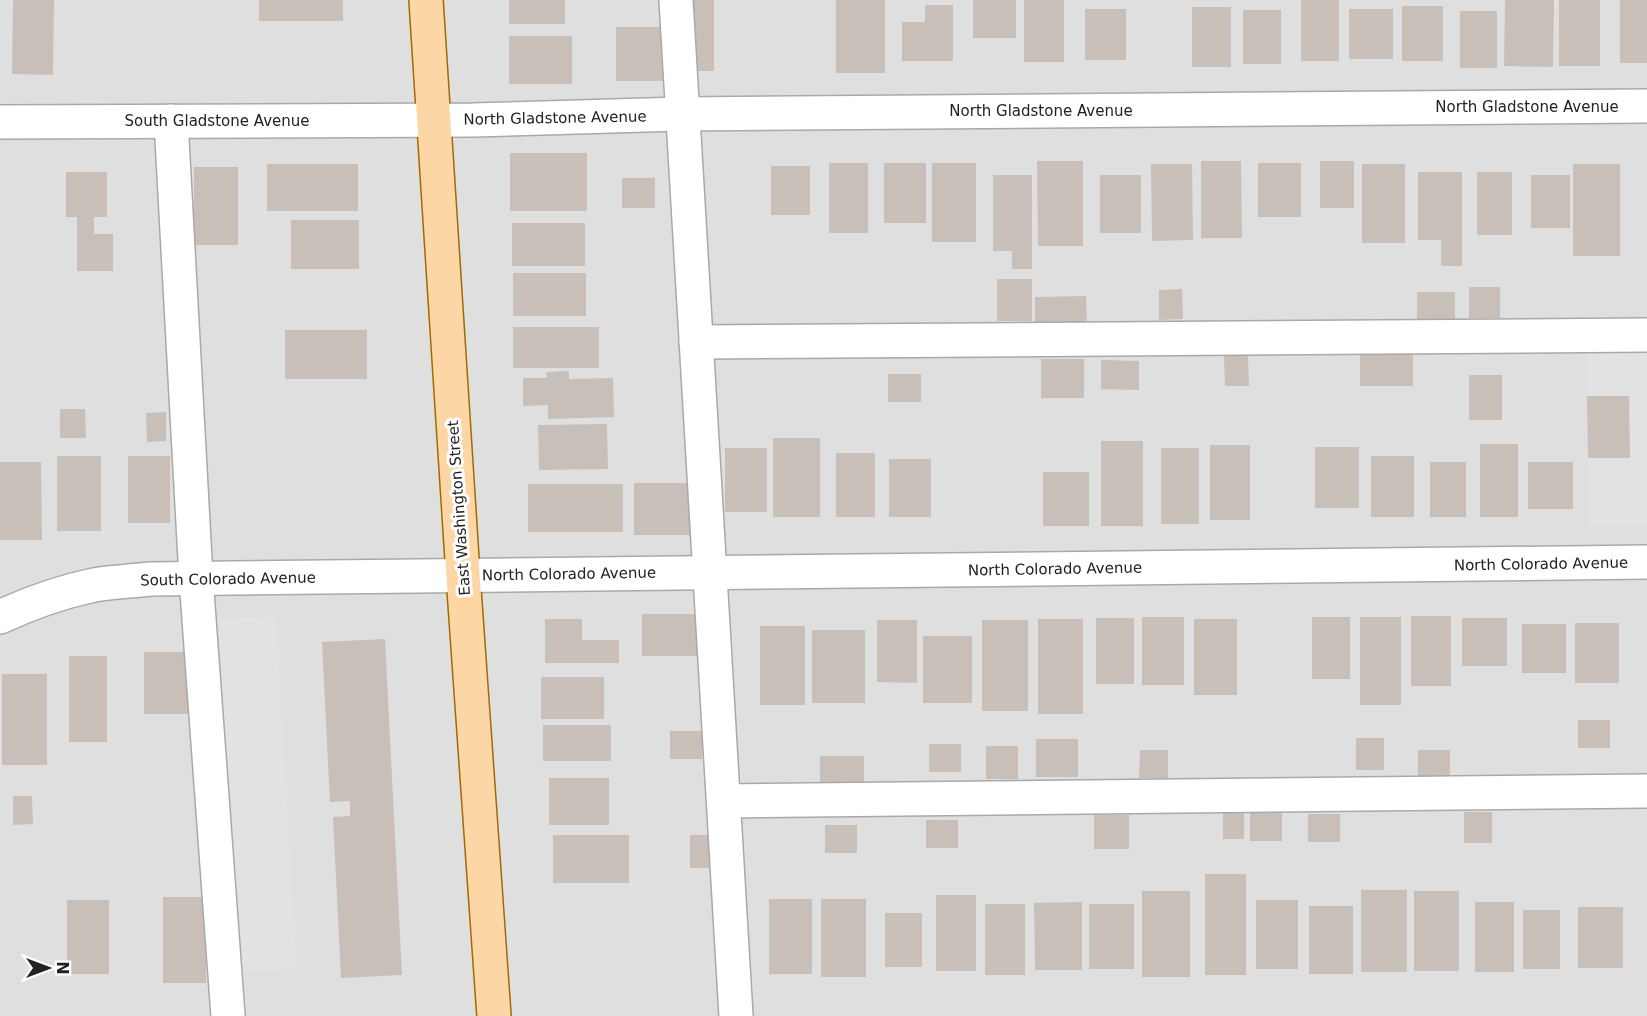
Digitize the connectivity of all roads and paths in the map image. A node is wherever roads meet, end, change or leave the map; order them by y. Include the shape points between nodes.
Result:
1 (426, 0) edge
2 (676, 0) edge
3 (1647, 106) edge
4 (681, 114) junction
5 (434, 120) junction
6 (171, 121) junction
7 (0, 122) edge
8 (1647, 335) edge
9 (696, 342) junction
10 (1647, 562) edge
11 (709, 572) junction
12 (463, 575) junction
13 (196, 578) junction
14 (0, 618) edge
15 (1647, 791) edge
16 (724, 801) junction
17 (228, 1016) edge
18 (494, 1016) edge
19 (736, 1016) edge

1 - 5 main road, East Washington Street
2 - 4 street
3 - 4 street, North Gladstone Avenue
4 - 5 street, North Gladstone Avenue
4 - 9 street
5 - 6 street, South Gladstone Avenue
5 - 12 main road, East Washington Street
6 - 7 street, South Gladstone Avenue
6 - 13 street
8 - 9 street
9 - 11 street
10 - 11 street, North Colorado Avenue
11 - 12 street, North Colorado Avenue
11 - 16 street
12 - 13 street, South Colorado Avenue
12 - 18 main road, East Washington Street
13 - 14 street, South Colorado Avenue via 96,585 43,599
13 - 17 street
15 - 16 street
16 - 19 street

